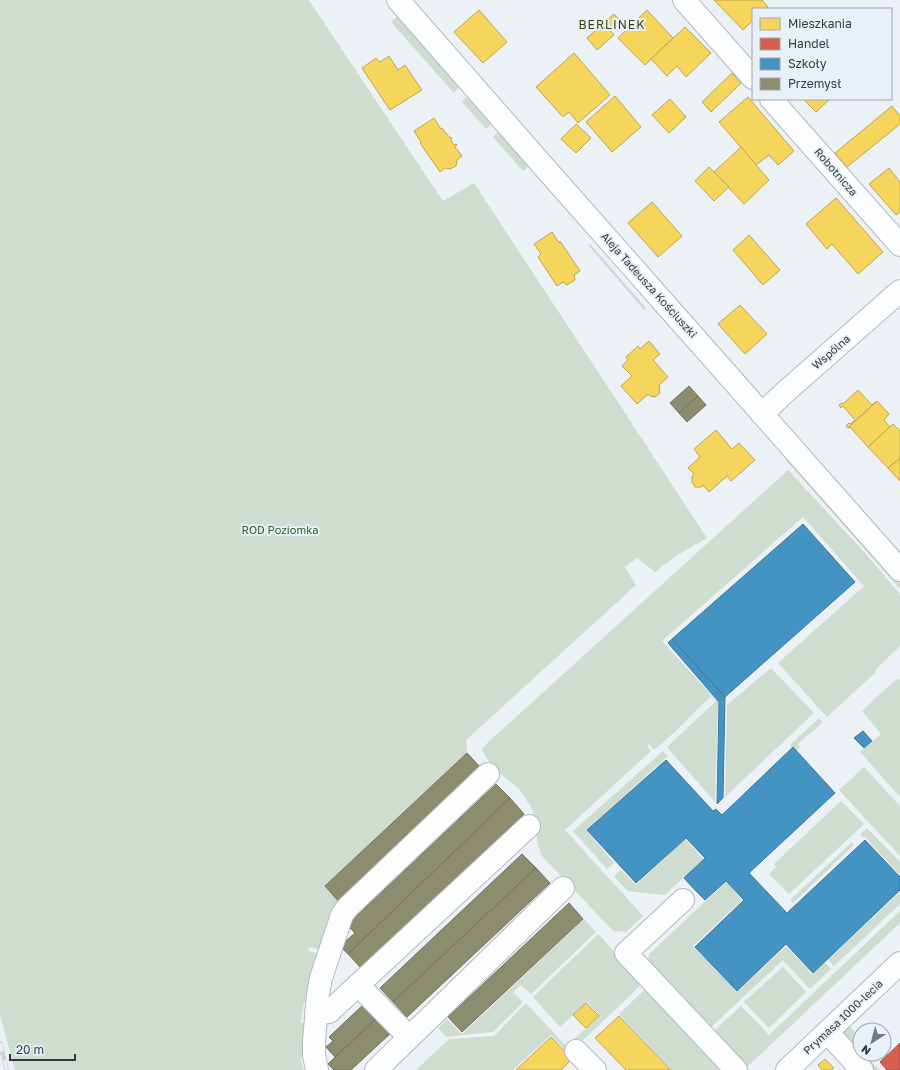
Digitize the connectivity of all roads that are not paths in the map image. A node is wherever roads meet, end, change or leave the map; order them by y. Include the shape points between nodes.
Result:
1 (398, 0) edge
2 (684, 0) edge
3 (752, 77) edge
4 (772, 100) edge
5 (900, 245) edge
6 (900, 292) edge
7 (762, 414) junction
8 (900, 570) edge
9 (488, 774) dead end
10 (529, 826) dead end
11 (563, 888) dead end
12 (683, 900) dead end
13 (900, 963) edge
14 (358, 985) junction
15 (316, 1013) junction
16 (827, 1032) junction
17 (410, 1037) junction
18 (576, 1051) dead end
19 (378, 1069) edge
20 (317, 1070) edge
21 (595, 1070) edge
22 (736, 1070) edge
23 (787, 1070) edge
24 (862, 1070) edge

1 - 7 street, Aleja Tadeusza Kościuszki
2 - 3 street
4 - 5 street, Robotnicza
6 - 7 street, Wspólna
7 - 8 street, Aleja Tadeusza Kościuszki
9 - 15 street via 347,908 342,915 321,978
10 - 14 street
11 - 17 street
12 - 22 street via 626,953
13 - 16 street, Prymasa 1000-lecia
14 - 15 street via 329,1012
14 - 17 street
15 - 20 street via 314,1055
16 - 23 street, Prymasa 1000-lecia
16 - 24 street
17 - 19 street
18 - 21 street

